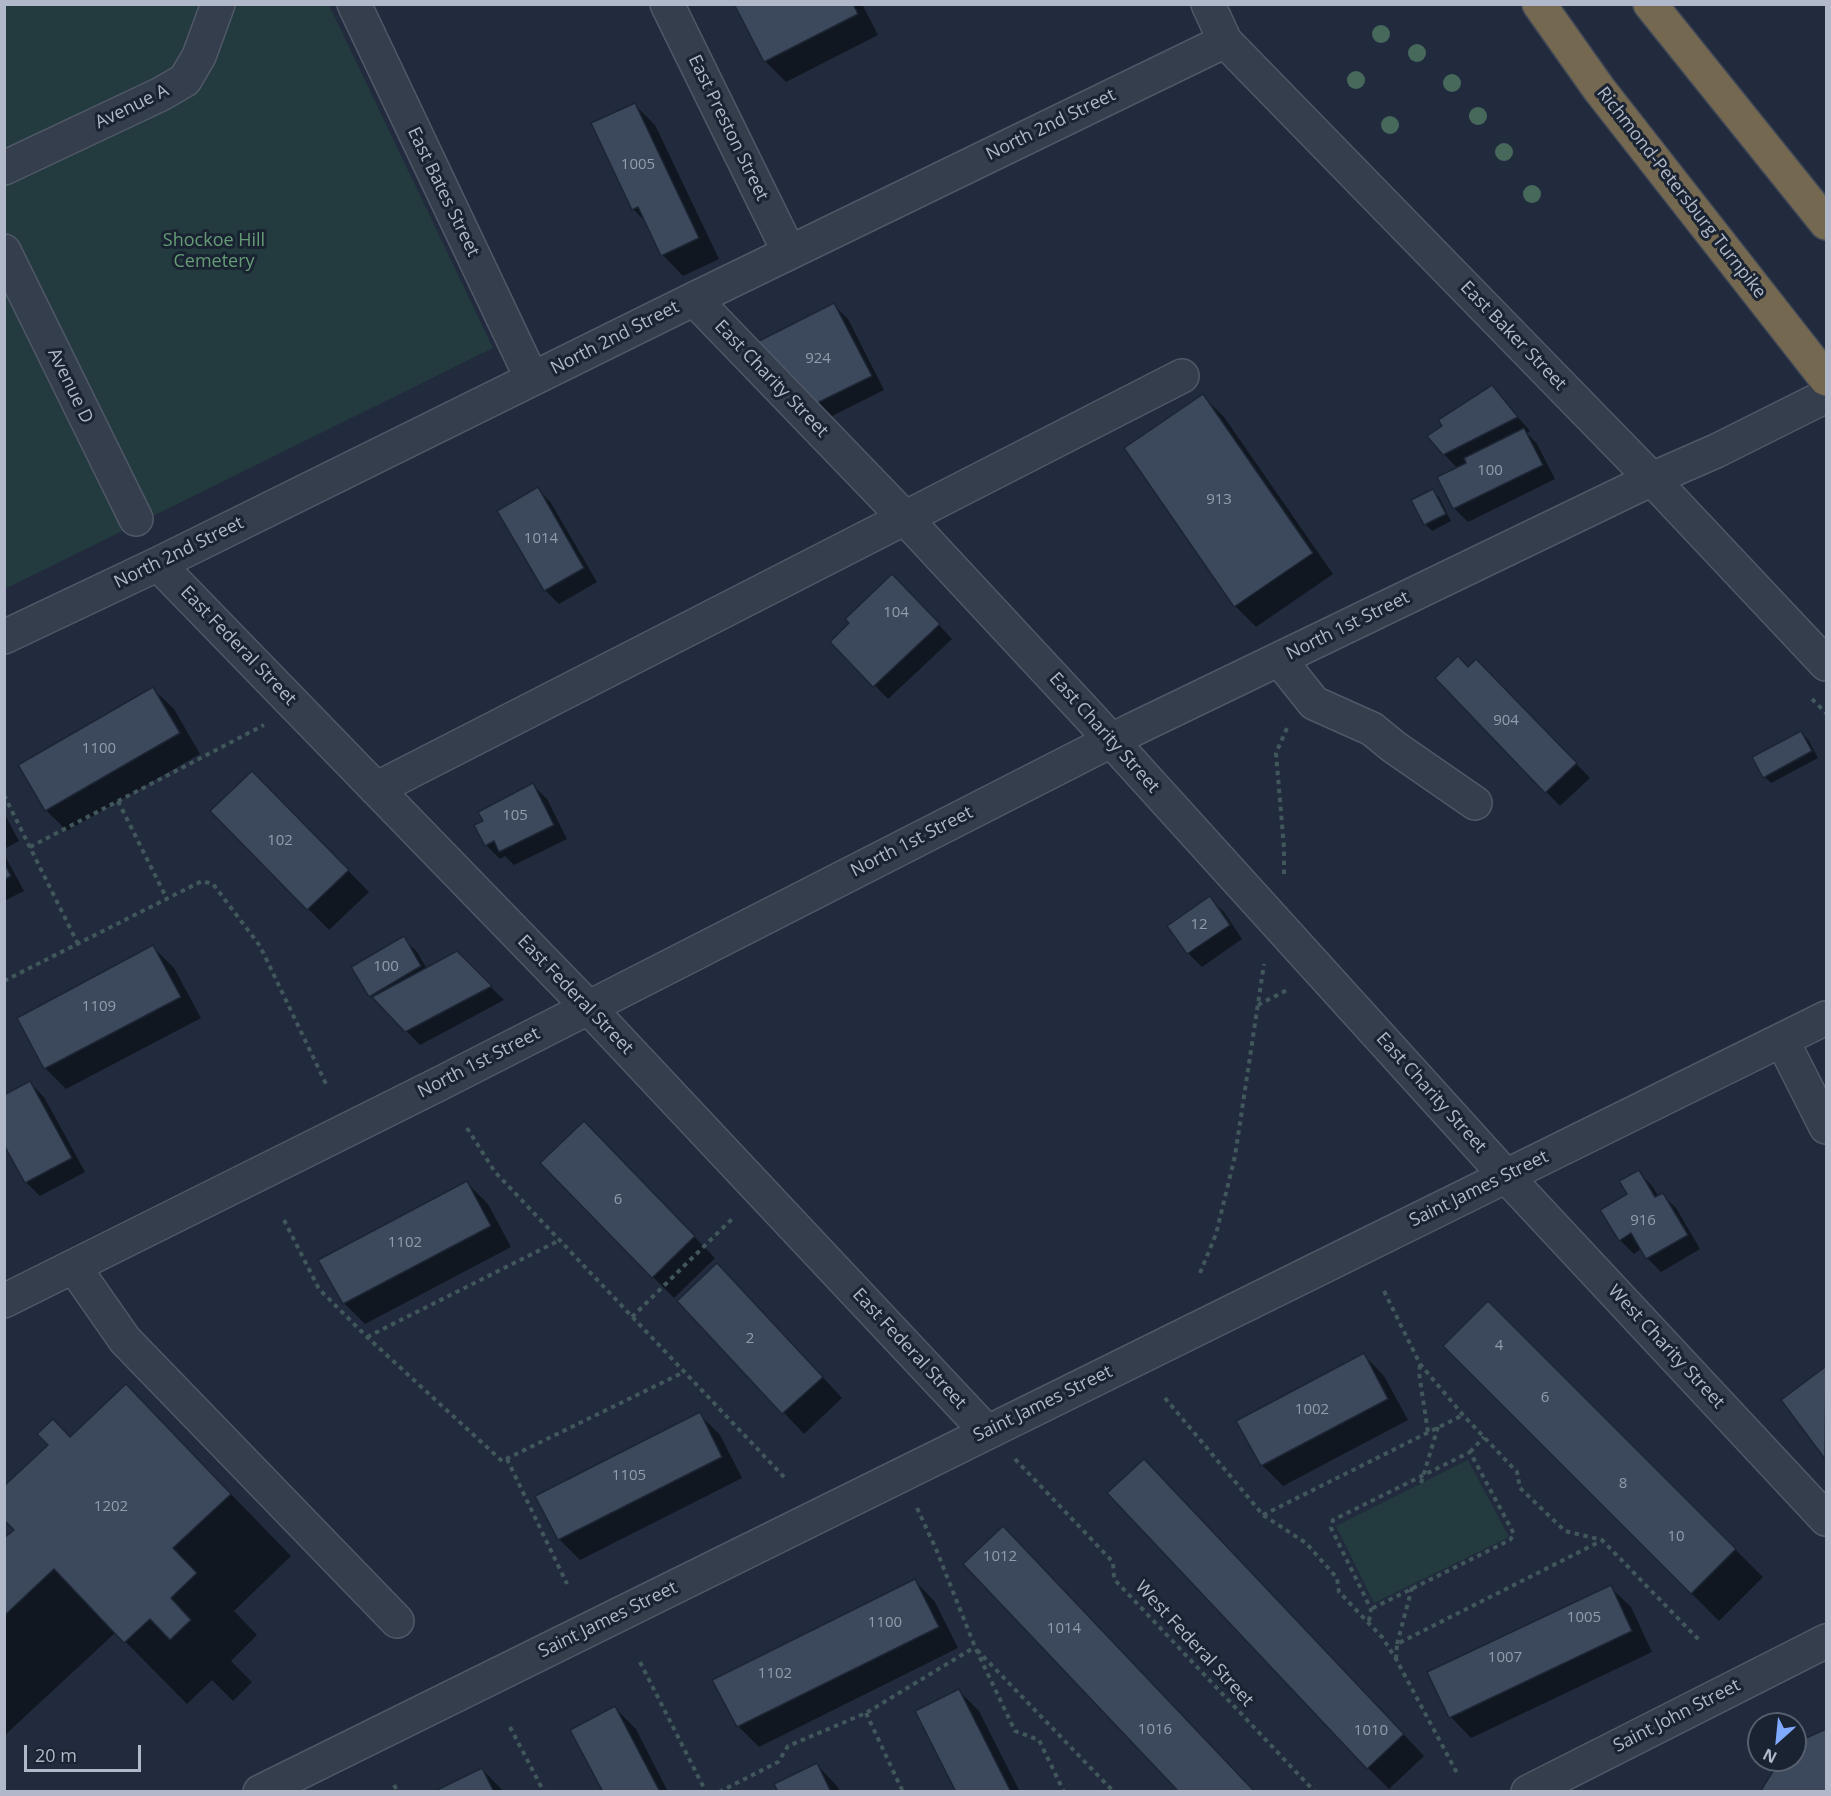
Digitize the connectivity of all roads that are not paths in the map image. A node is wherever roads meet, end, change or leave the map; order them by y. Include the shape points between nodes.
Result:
1 (218, 4) edge
2 (354, 4) edge
3 (667, 4) edge
4 (1208, 4) edge
5 (1521, 4) edge
6 (1539, 4) edge
7 (1650, 4) edge
8 (1225, 41) junction
9 (1599, 89) junction
10 (4, 168) edge
11 (1827, 222) edge
12 (4, 251) edge
13 (789, 252) junction
14 (694, 299) junction
15 (1182, 376) dead end
16 (1827, 379) edge
17 (532, 380) junction
18 (1827, 396) edge
19 (1652, 479) junction
20 (905, 518) junction
21 (136, 519) dead end
22 (158, 564) junction
23 (4, 637) edge
24 (1279, 659) junction
25 (1827, 664) edge
26 (1112, 740) junction
27 (376, 789) junction
28 (1475, 803) dead end
29 (588, 1007) junction
30 (1827, 1018) edge
31 (1782, 1040) junction
32 (1827, 1127) edge
33 (1506, 1176) junction
34 (74, 1267) junction
35 (4, 1301) edge
36 (987, 1432) junction
37 (1827, 1519) edge
38 (397, 1620) dead end
39 (1827, 1641) edge
40 (260, 1791) edge
41 (1527, 1791) edge

1 - 10 street, Avenue A via 199,56 185,81
2 - 17 street, East Bates Street
3 - 13 street, East Preston Street
4 - 8 street, East Baker Street
5 - 9 highway
6 - 9 highway, Richmond-Petersburg Turnpike
7 - 11 highway
8 - 13 street, North 2nd Street
8 - 19 street, East Baker Street
9 - 16 highway, Richmond-Petersburg Turnpike
12 - 21 street, Avenue D
13 - 14 street, North 2nd Street
14 - 17 street, North 2nd Street
14 - 20 street, East Charity Street
15 - 20 street
17 - 22 street, North 2nd Street
18 - 19 street, North 1st Street
19 - 24 street, North 1st Street
19 - 25 street, East Baker Street
20 - 26 street, East Charity Street
20 - 27 street
22 - 23 street, North 2nd Street
22 - 27 street, East Federal Street
24 - 26 street, North 1st Street
24 - 28 street via 1314,703 1372,729
26 - 29 street, North 1st Street
26 - 33 street, East Charity Street
27 - 29 street, East Federal Street
29 - 34 street, North 1st Street
29 - 36 street, East Federal Street
30 - 31 street, Saint James Street
31 - 32 street
31 - 33 street, Saint James Street
33 - 36 street, Saint James Street
33 - 37 street, West Charity Street
34 - 35 street, North 1st Street
34 - 38 street via 125,1340
36 - 40 street, Saint James Street
39 - 41 street, Saint John Street

